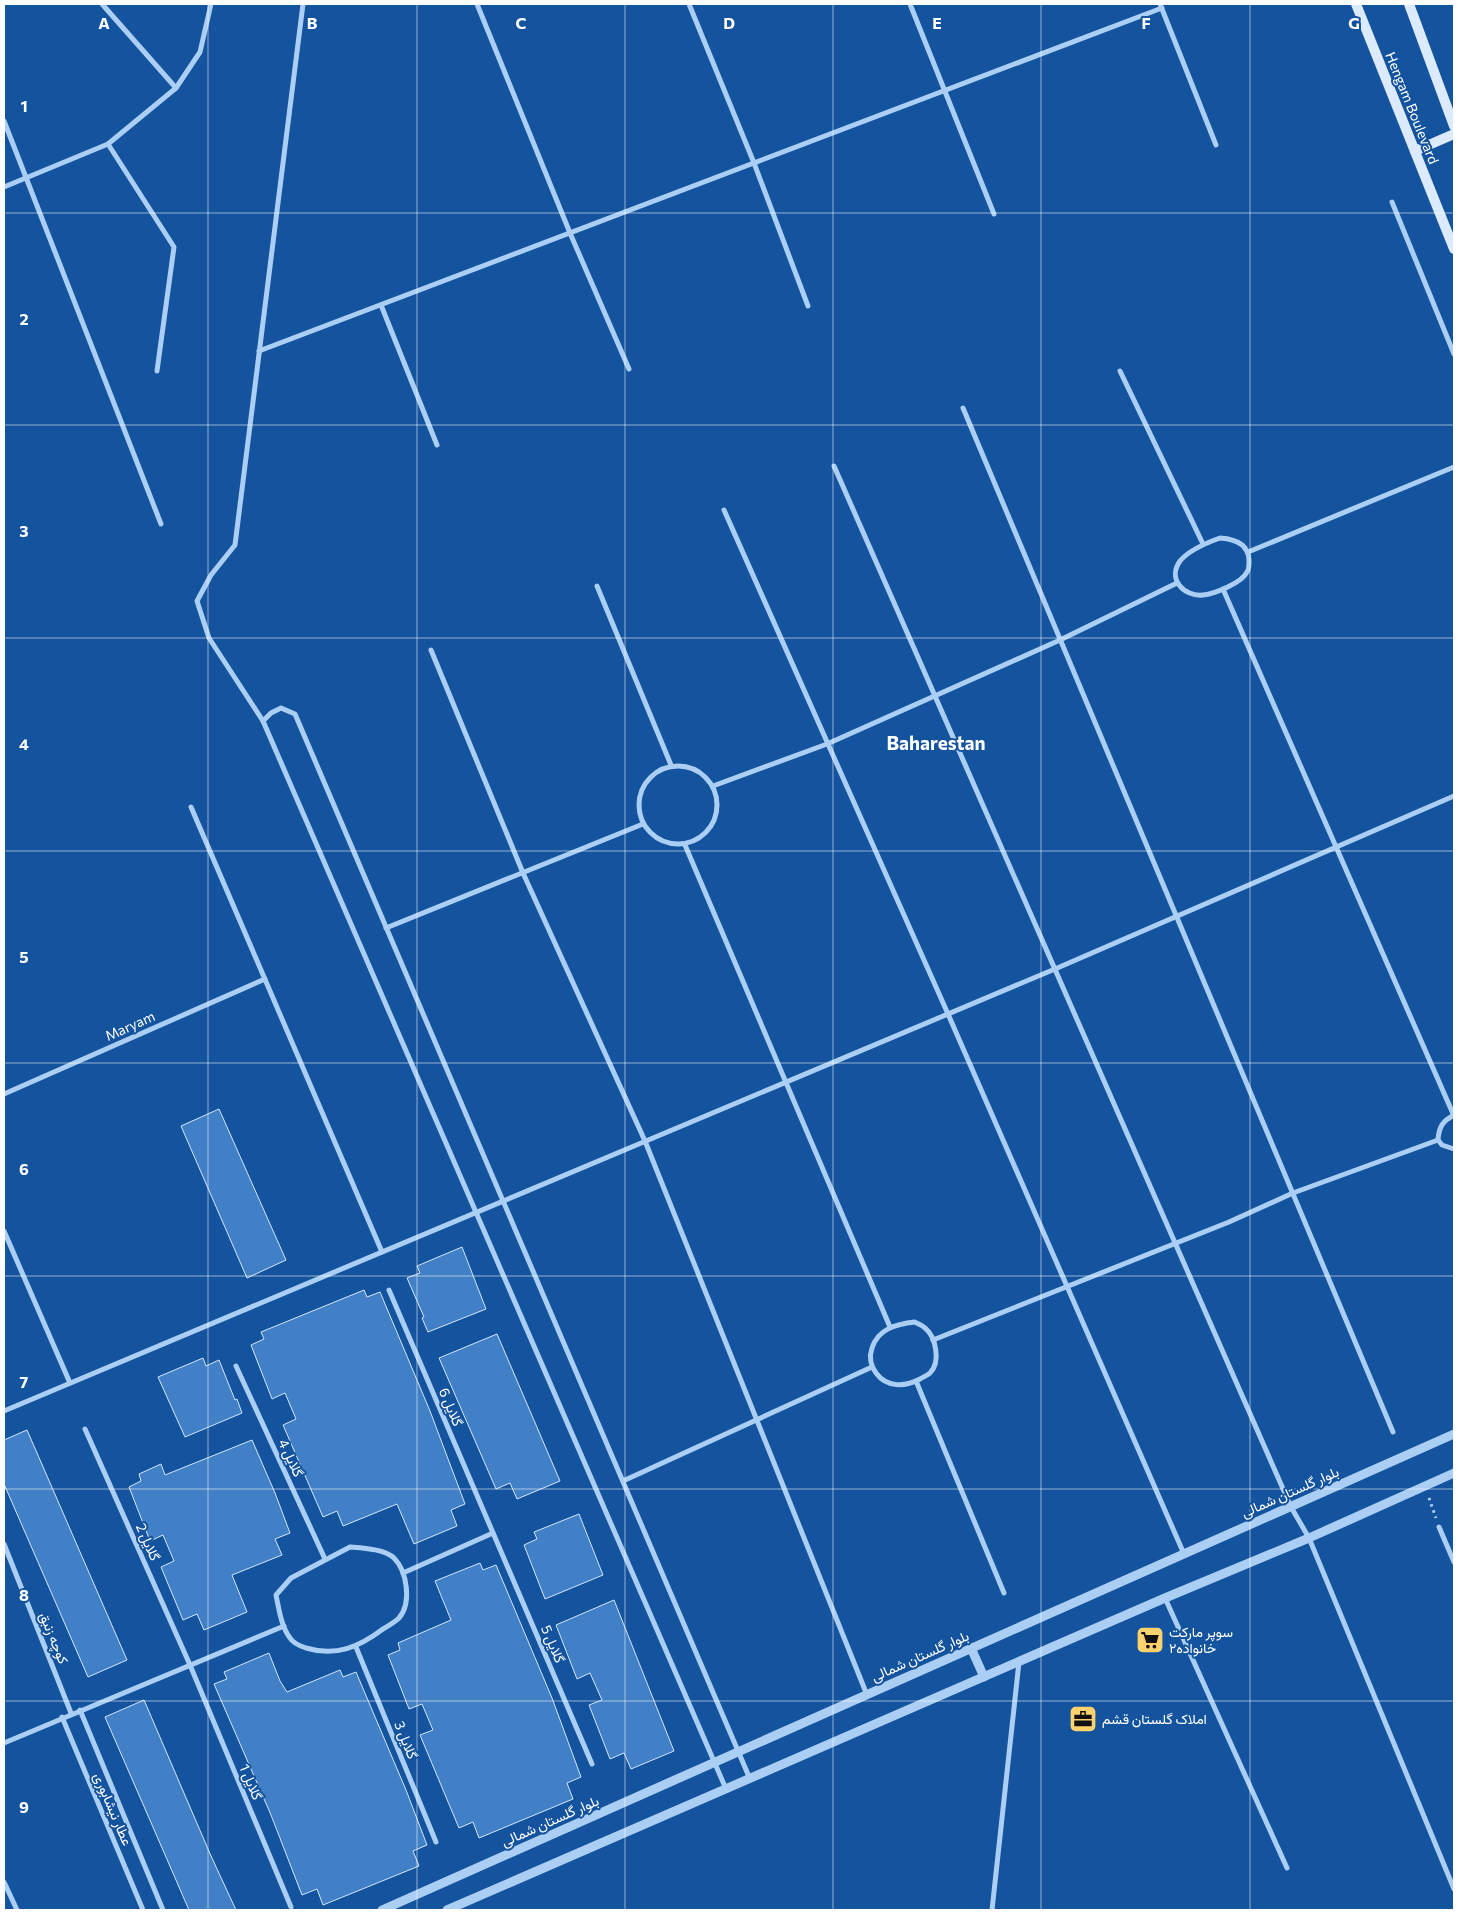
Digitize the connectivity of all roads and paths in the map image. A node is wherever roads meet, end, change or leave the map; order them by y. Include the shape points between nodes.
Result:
1 (102, 4) edge
2 (210, 4) edge
3 (303, 4) edge
4 (477, 4) edge
5 (688, 4) edge
6 (910, 4) edge
7 (1356, 4) edge
8 (1409, 4) edge
9 (1161, 6) edge
10 (176, 88) junction
11 (944, 91) junction
12 (4, 122) edge
13 (1454, 126) edge
14 (1454, 134) edge
15 (108, 144) junction
16 (1216, 145) dead end
17 (1415, 151) junction
18 (754, 163) junction
19 (26, 178) junction
20 (4, 187) edge
21 (1392, 202) dead end
22 (994, 214) dead end
23 (570, 232) junction
24 (1454, 250) edge
25 (381, 304) junction
26 (808, 306) dead end
27 (260, 351) junction
28 (1454, 354) edge
29 (629, 369) dead end
30 (157, 371) dead end
31 (1120, 371) dead end
32 (963, 408) dead end
33 (437, 446) dead end
34 (834, 466) dead end
35 (1454, 467) edge
36 (724, 510) dead end
37 (161, 524) dead end
38 (1204, 544) junction
39 (1248, 552) junction
40 (1177, 583) junction
41 (597, 586) dead end
42 (1223, 589) junction
43 (1060, 640) junction
44 (431, 650) dead end
45 (935, 696) junction
46 (263, 721) junction
47 (827, 744) junction
48 (671, 765) junction
49 (714, 786) junction
50 (1454, 796) edge
51 (191, 807) dead end
52 (643, 824) junction
53 (685, 845) junction
54 (1336, 847) junction
55 (523, 872) junction
56 (1176, 916) junction
57 (386, 928) junction
58 (1055, 969) junction
59 (264, 979) junction
60 (948, 1014) junction
61 (786, 1082) junction
62 (4, 1094) edge
63 (1454, 1115) edge
64 (1438, 1140) junction
65 (645, 1141) junction
66 (1454, 1149) edge
67 (1293, 1194) junction
68 (503, 1201) junction
69 (476, 1212) junction
70 (4, 1231) edge
71 (1176, 1244) junction
72 (382, 1252) junction
73 (1067, 1287) junction
74 (389, 1290) dead end
75 (890, 1327) junction
76 (933, 1340) junction
77 (236, 1366) dead end
78 (872, 1367) junction
79 (916, 1381) junction
80 (70, 1383) junction
81 (4, 1411) edge
82 (757, 1420) junction
83 (85, 1430) dead end
84 (1393, 1432) dead end
85 (1454, 1434) edge
86 (1454, 1473) edge
87 (623, 1480) junction
88 (1425, 1485) junction
89 (1291, 1507) junction
90 (1440, 1527) joint
91 (493, 1533) junction
92 (1309, 1538) junction
93 (4, 1544) edge
94 (1184, 1554) junction
95 (325, 1559) junction
96 (1454, 1562) edge
97 (403, 1573) junction
98 (1004, 1593) dead end
99 (1166, 1598) junction
100 (284, 1626) junction
101 (356, 1646) junction
102 (972, 1648) junction
103 (1019, 1662) junction
104 (190, 1664) junction
105 (984, 1676) junction
106 (867, 1695) junction
107 (80, 1710) junction
108 (71, 1713) junction
109 (62, 1717) junction
110 (4, 1743) edge
111 (739, 1752) junction
112 (715, 1763) junction
113 (592, 1764) dead end
114 (750, 1778) junction
115 (726, 1789) junction
116 (436, 1842) dead end
117 (1287, 1868) dead end
118 (4, 1882) edge
119 (1454, 1890) edge
120 (291, 1907) dead end
121 (398, 1907) edge
122 (16, 1910) edge
123 (143, 1910) edge
124 (163, 1910) edge
125 (382, 1910) edge
126 (447, 1910) edge
127 (992, 1910) edge

1 - 10 street
2 - 10 street via 200,52
3 - 27 street
4 - 23 street
5 - 18 street
6 - 11 street
7 - 17 main road, Hengam Boulevard
8 - 13 main road
9 - 11 street
9 - 16 street
10 - 15 street
11 - 18 street
11 - 22 street
12 - 19 street
14 - 17 main road
15 - 19 street
15 - 30 street via 174,247
17 - 24 main road, Hengam Boulevard
18 - 23 street
18 - 26 street
19 - 20 street
19 - 37 street
21 - 28 street
23 - 25 street
23 - 29 street
25 - 27 street
25 - 33 street
27 - 46 street via 235,545 211,575 197,601 209,638
31 - 38 street
32 - 43 street
34 - 45 street
35 - 39 street
36 - 47 street
38 - 39 street via 1220,538 1231,539 1242,544
38 - 40 street via 1181,561 1175,571
39 - 42 street via 1247,573
40 - 42 street via 1185,592 1196,596
40 - 43 street
41 - 48 street
42 - 54 street
43 - 45 street
43 - 56 street
44 - 55 street
45 - 47 street
45 - 58 street
46 - 57 street via 281,708 295,714
46 - 69 street
47 - 49 street
47 - 60 street
48 - 49 street via 696,769
48 - 52 street via 649,777 638,799
49 - 53 street via 717,811 706,833
50 - 54 street
51 - 59 street
52 - 53 street via 660,841
52 - 55 street
53 - 61 street
54 - 56 street
54 - 63 street
55 - 57 street
55 - 65 street
56 - 58 street
56 - 67 street
57 - 68 street
58 - 60 street
58 - 71 street
59 - 62 street, Maryam
59 - 72 street
60 - 61 street
60 - 73 street
61 - 65 street
61 - 75 street
63 - 64 street via 1440,1126
64 - 66 street
64 - 67 street
65 - 68 street
65 - 82 street
67 - 71 street
67 - 84 street
68 - 69 street
68 - 87 street
69 - 72 street
69 - 112 street
70 - 80 street
71 - 73 street
71 - 89 street
72 - 80 street
73 - 76 street
73 - 94 street
74 - 91 street, گلایل 6
75 - 76 street via 914,1322 926,1328
75 - 78 street via 877,1335 870,1355
76 - 79 street via 935,1364 930,1373
77 - 95 street, گلایل 4
78 - 79 street via 889,1383 900,1386
78 - 82 street
79 - 98 street
80 - 81 street
82 - 87 street
82 - 106 street
83 - 104 street, گلایل 2
85 - 89 street, بلوار گلستان شمالی
86 - 88 street
87 - 111 street
88 - 90 path
88 - 92 street
89 - 92 street
89 - 94 street, بلوار گلستان شمالی
90 - 96 street
91 - 97 street
91 - 113 street, گلایل 5
92 - 99 street
92 - 119 street
93 - 108 street, کوچه زنبق
94 - 102 street, بلوار گلستان شمالی
95 - 97 street via 350,1547 370,1548 393,1557
95 - 100 street via 291,1578 276,1595
97 - 101 street via 408,1594 400,1617
99 - 103 street
99 - 117 street
100 - 101 street via 290,1639 322,1653
100 - 104 street
101 - 116 street, گلایل 3
102 - 105 street
102 - 106 street, بلوار گلستان شمالی
103 - 105 street
103 - 127 street
104 - 107 street
104 - 120 street, گلایل 1
105 - 114 street
106 - 111 street, بلوار گلستان شمالی
107 - 108 street
107 - 124 street
108 - 109 street
109 - 110 street
109 - 123 street, عطار نیشابوری
111 - 112 street, بلوار گلستان شمالی
111 - 114 street
112 - 115 street
112 - 121 street, بلوار گلستان شمالی
114 - 115 street
115 - 126 street
118 - 122 street
121 - 125 street, بلوار گلستان شمالی

